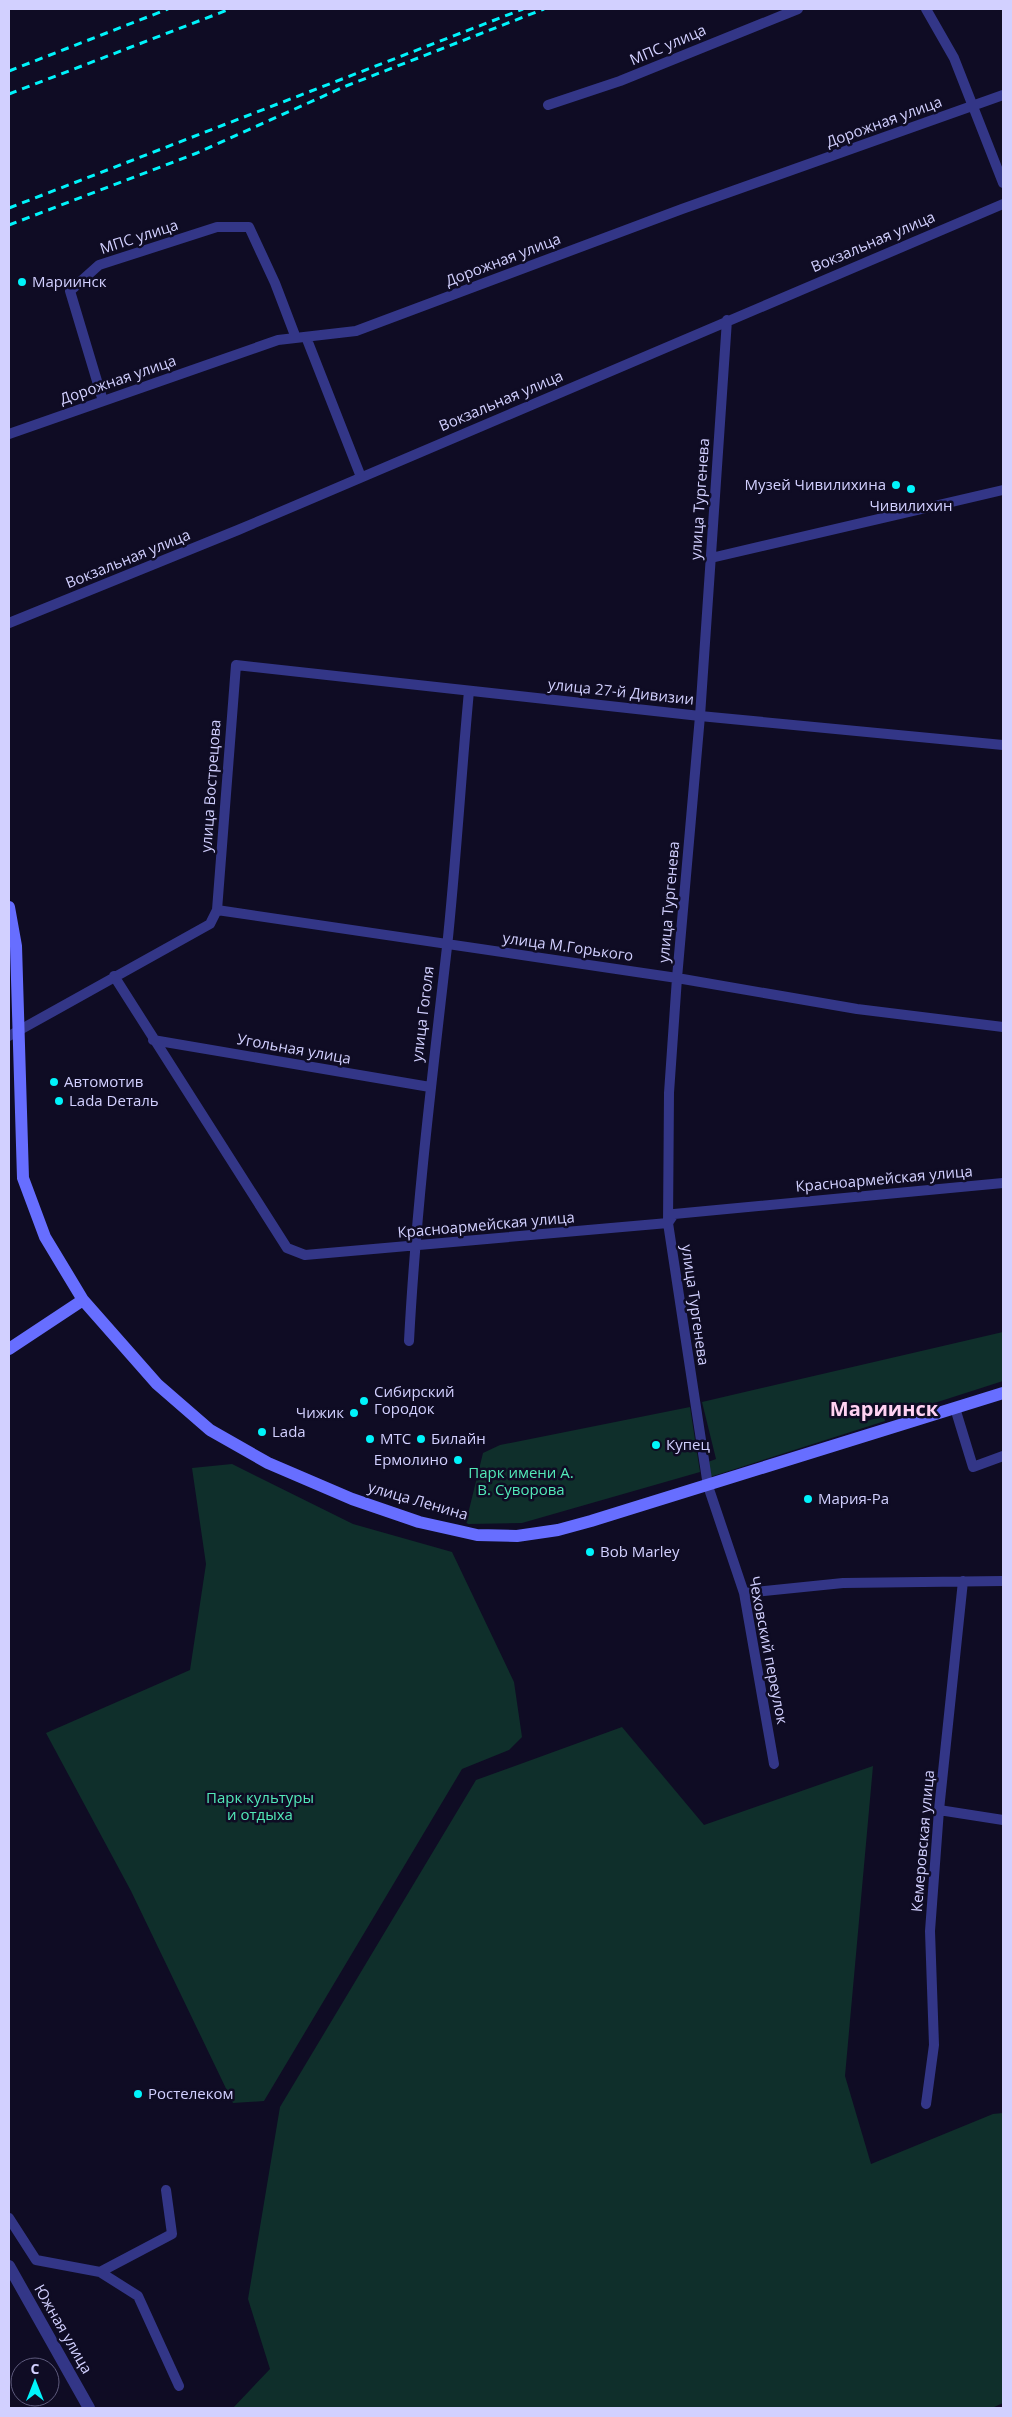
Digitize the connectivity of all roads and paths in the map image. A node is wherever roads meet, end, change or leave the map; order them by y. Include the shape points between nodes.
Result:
1 (798, 9) edge
2 (926, 9) edge
3 (1003, 95) edge
4 (548, 105) dead end
5 (972, 107) junction
6 (1003, 183) edge
7 (1003, 204) edge
8 (727, 320) junction
9 (301, 338) junction
10 (103, 401) junction
11 (9, 434) edge
12 (361, 478) junction
13 (1003, 490) edge
14 (711, 558) junction
15 (9, 623) edge
16 (236, 665) joint
17 (469, 691) junction
18 (700, 716) junction
19 (1003, 745) edge
20 (9, 907) edge
21 (218, 910) junction
22 (447, 945) junction
23 (114, 976) junction
24 (677, 978) junction
25 (1003, 1027) edge
26 (14, 1033) edge
27 (153, 1040) junction
28 (430, 1087) junction
29 (1003, 1183) edge
30 (668, 1223) junction
31 (414, 1246) junction
32 (83, 1300) junction
33 (409, 1341) dead end
34 (9, 1349) edge
35 (1003, 1393) edge
36 (955, 1408) junction
37 (1003, 1456) edge
38 (708, 1486) junction
39 (963, 1581) junction
40 (1003, 1581) edge
41 (744, 1593) junction
42 (774, 1764) dead end
43 (939, 1810) junction
44 (1003, 1820) edge
45 (926, 2104) dead end
46 (166, 2190) dead end
47 (9, 2218) edge
48 (9, 2266) edge
49 (100, 2272) junction
50 (179, 2386) dead end
51 (89, 2408) edge

1 - 4 street, МПС улица via 620,81
2 - 5 street via 954,58
3 - 5 street, Дорожная улица
5 - 6 street
5 - 9 street, Дорожная улица via 682,209 356,331
7 - 8 street, Вокзальная улица
8 - 12 street, Вокзальная улица
8 - 14 street, улица Тургенева
9 - 10 street, Дорожная улица via 278,340
9 - 10 street, МПС улица via 249,227 217,227 99,265 70,291
9 - 12 street
10 - 11 street, Дорожная улица
12 - 15 street, Вокзальная улица
13 - 14 street
14 - 18 street, улица Тургенева
16 - 17 street, улица 27-й Дивизии
16 - 21 street, улица Вострецова
17 - 18 street, улица 27-й Дивизии
17 - 22 street, улица Гоголя
18 - 19 street, улица 27-й Дивизии
18 - 24 street, улица Тургенева
20 - 26 main road, улица Ленина via 16,946
21 - 22 street, улица М.Горького
21 - 23 street via 210,924
22 - 24 street, улица М.Горького
22 - 28 street, улица Гоголя
23 - 26 street
23 - 27 street, Красноармейская улица
24 - 25 street, улица М.Горького via 857,1009
24 - 30 street, улица Тургенева via 670,1093
26 - 32 main road, улица Ленина via 23,1178 45,1237
27 - 28 street, Угольная улица
27 - 31 street, Красноармейская улица via 288,1248 305,1255
28 - 31 street, улица Гоголя
29 - 30 street, Красноармейская улица via 674,1214
30 - 31 street, Красноармейская улица
30 - 38 street, улица Тургенева
31 - 33 street, улица Гоголя
32 - 34 main road
32 - 38 main road, улица Ленина via 157,1384 210,1430 286,1472 387,1512 442,1529 477,1535 517,1536 558,1530
35 - 36 main road, улица Ленина
36 - 37 street via 973,1466
36 - 38 main road, улица Ленина
38 - 41 street, Чеховский переулок
39 - 40 street
39 - 41 street via 843,1583
39 - 43 street, Кемеровская улица
41 - 42 street, Чеховский переулок
43 - 44 street
43 - 45 street, Кемеровская улица via 930,1931 934,2045
46 - 49 street via 172,2234
47 - 49 street via 36,2260
48 - 51 street, Южная улица
49 - 50 street via 138,2296

